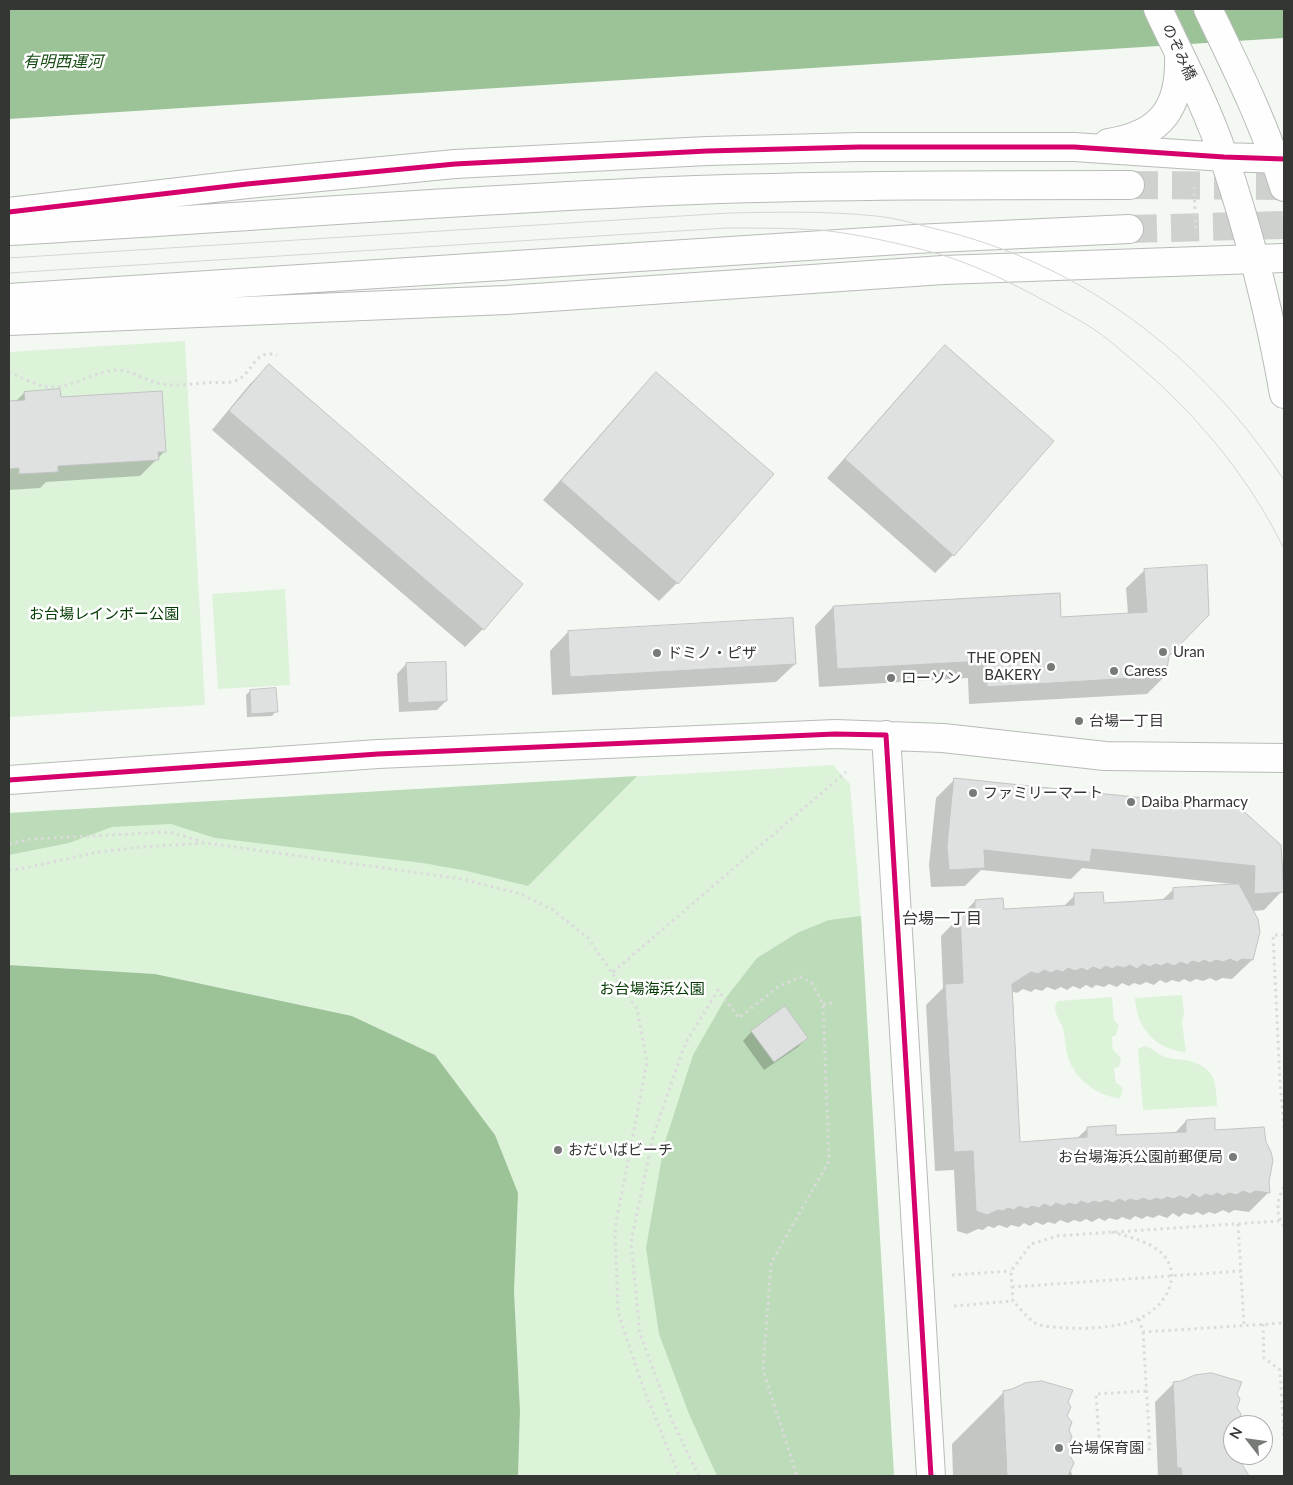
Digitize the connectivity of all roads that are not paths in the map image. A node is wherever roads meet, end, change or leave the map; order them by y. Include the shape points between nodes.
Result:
1 (1158, 9) edge
2 (1208, 9) edge
3 (1188, 93) junction
4 (1074, 147) junction
5 (1224, 158) junction
6 (1280, 159) edge
7 (1130, 185) tunnel mouth
8 (1284, 187) edge
9 (9, 212) edge
10 (45, 218) junction
11 (1129, 229) tunnel mouth
12 (9, 230) edge
13 (1284, 258) edge
14 (1254, 259) junction
15 (9, 298) edge
16 (46, 307) junction
17 (9, 321) edge
18 (1284, 394) edge
19 (886, 735) junction
20 (1284, 758) edge
21 (9, 780) edge
22 (931, 1476) edge

1 - 3 street, のぞみ橋 via 1179,52
2 - 6 street
3 - 4 street via 1156,125 1139,135
3 - 5 street, のぞみ橋
4 - 5 street
4 - 10 street via 707,151 455,164 247,184
5 - 6 street
5 - 14 street, のぞみ橋
6 - 8 street
7 - 10 street via 916,185 686,191
9 - 10 street
10 - 12 street
11 - 16 street via 630,258
13 - 14 street
14 - 16 street via 942,270 506,300
14 - 18 street, のぞみ橋
15 - 16 street
16 - 17 street
19 - 20 street via 1105,756
19 - 21 street via 835,734 378,754
19 - 22 street

